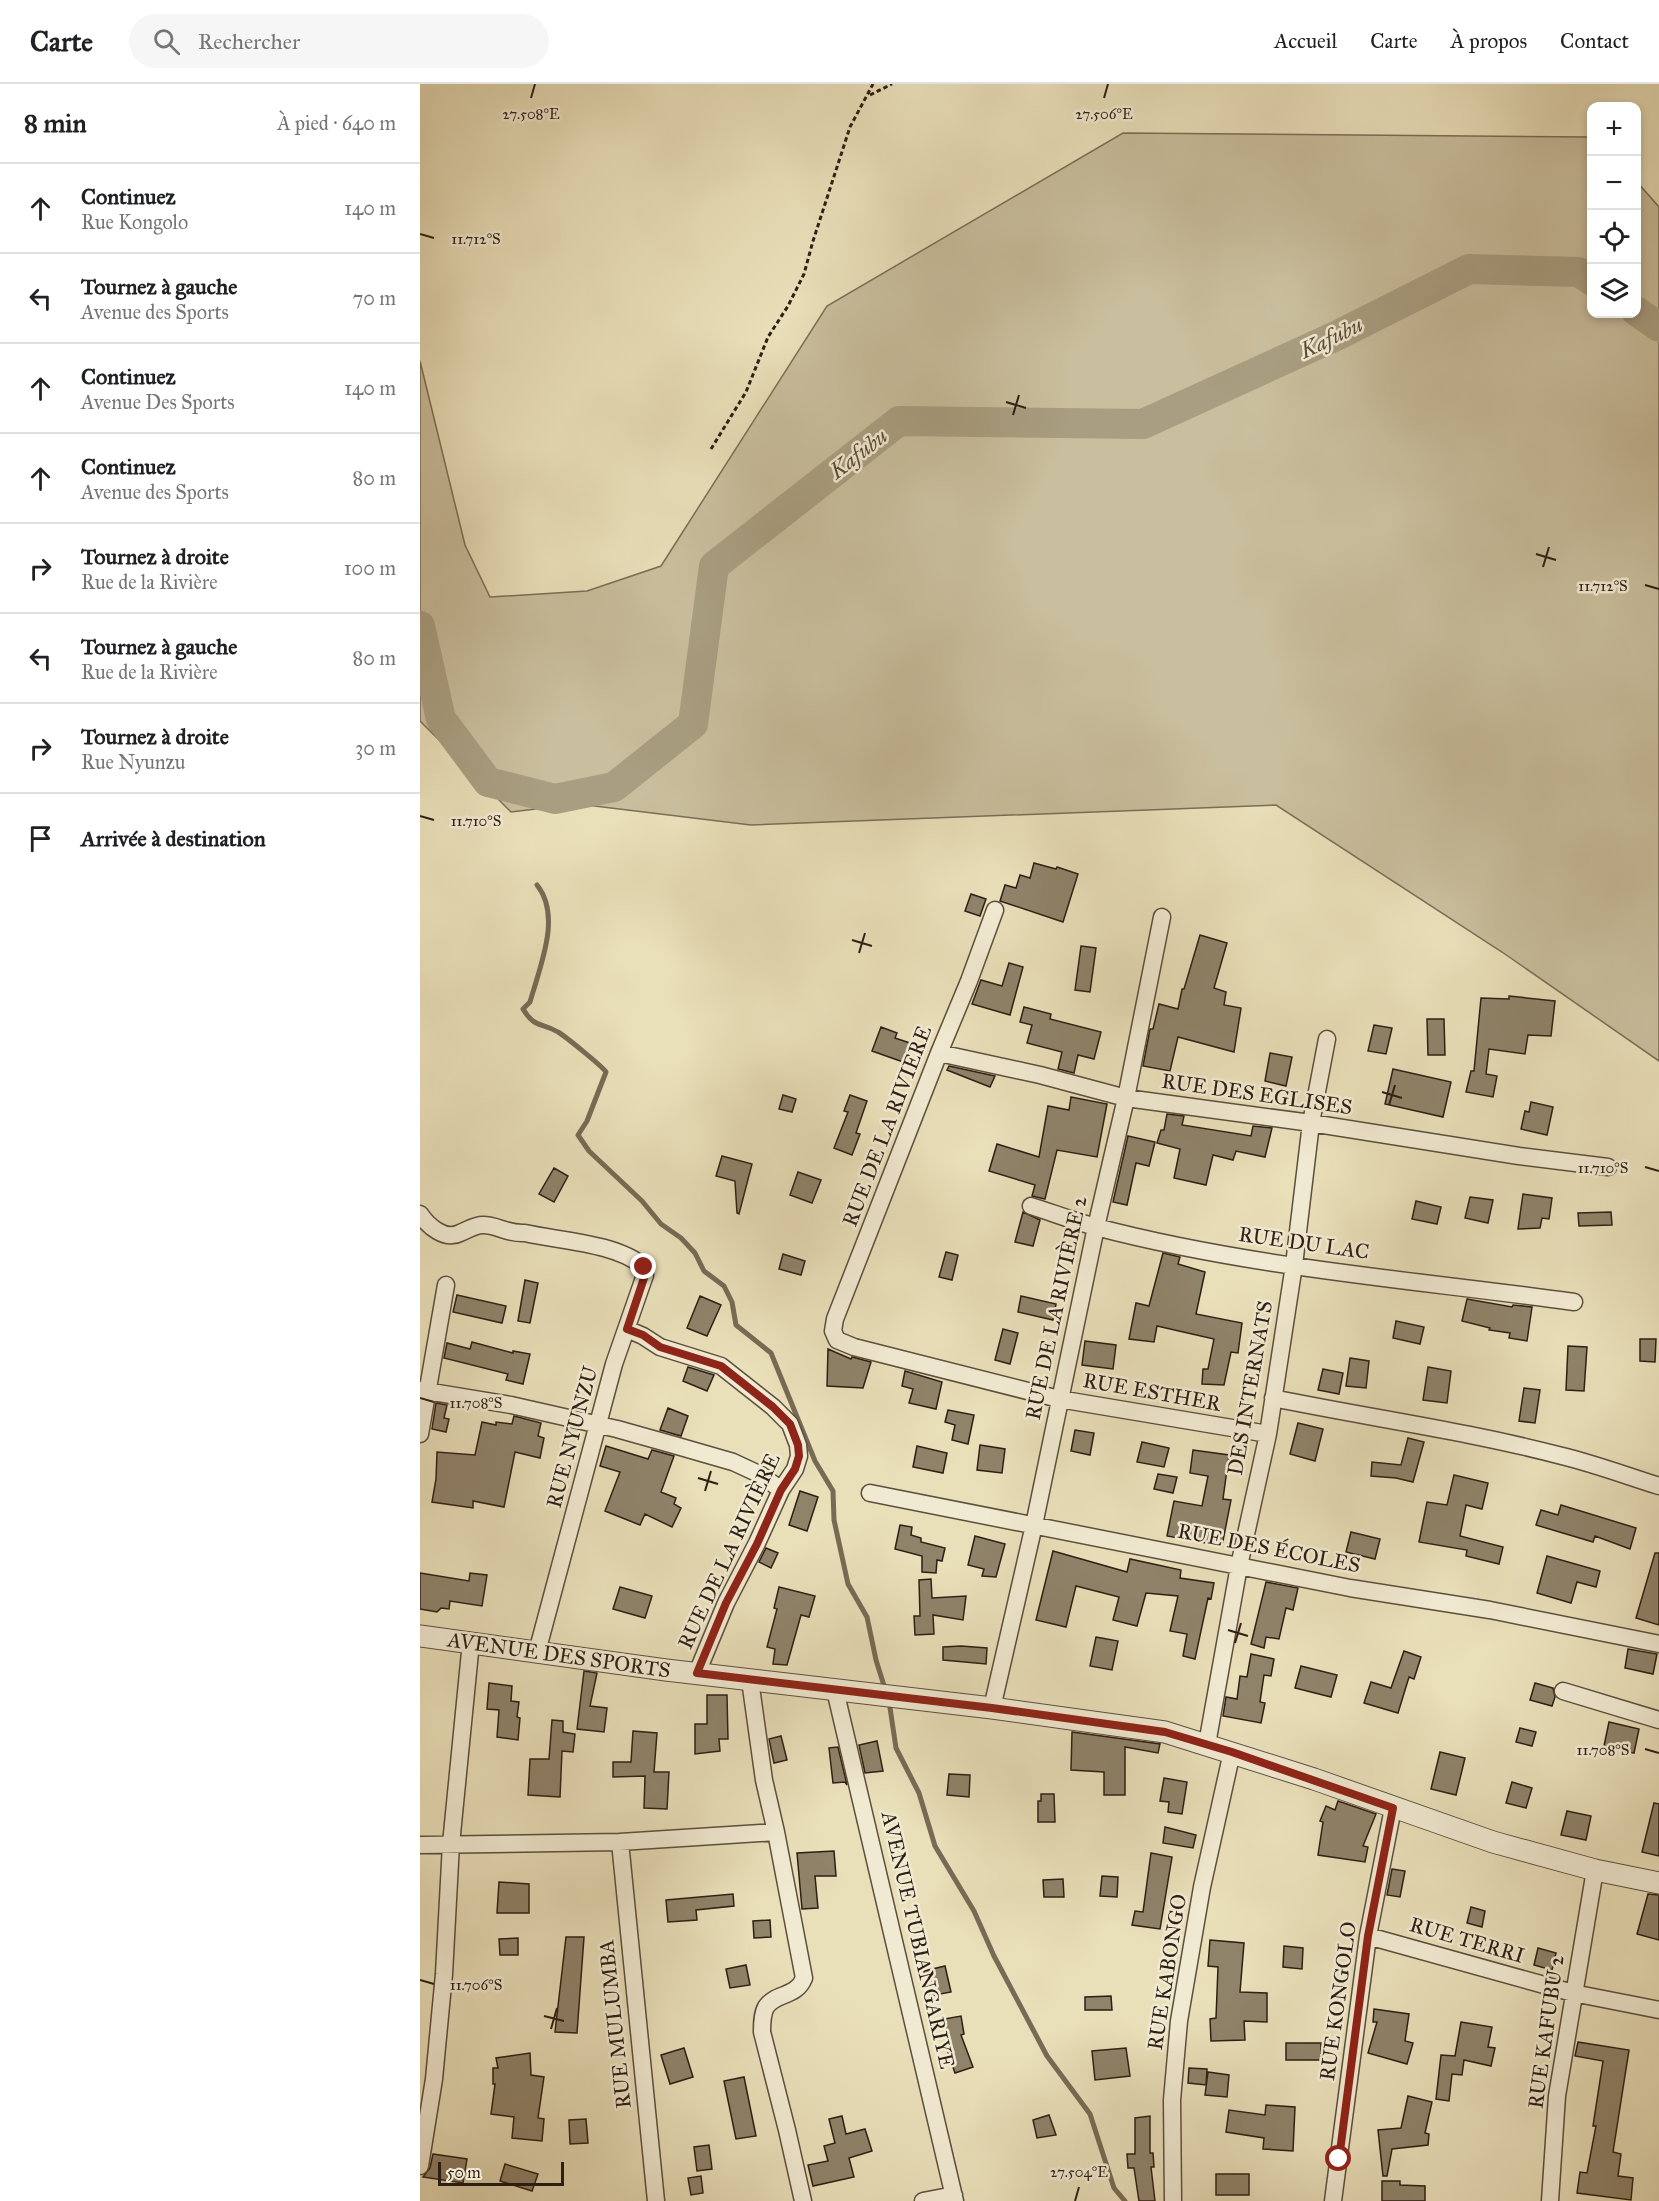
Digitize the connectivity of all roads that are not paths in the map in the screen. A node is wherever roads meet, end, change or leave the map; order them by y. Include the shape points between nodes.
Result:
1 (995, 910) dead end
2 (1162, 917) dead end
3 (1327, 1039) dead end
4 (939, 1053) junction
5 (1126, 1098) junction
6 (1311, 1123) junction
7 (1608, 1167) dead end
8 (1031, 1206) dead end
9 (420, 1214) edge
10 (1096, 1227) junction
11 (1294, 1265) junction
12 (446, 1285) dead end
13 (1574, 1302) dead end
14 (627, 1329) junction
15 (854, 1347) joint
16 (423, 1391) edge
17 (1274, 1398) junction
18 (1059, 1399) junction
19 (597, 1425) junction
20 (420, 1434) edge
21 (1268, 1434) junction
22 (1659, 1486) edge
23 (781, 1490) junction
24 (870, 1493) dead end
25 (1034, 1525) junction
26 (1239, 1566) junction
27 (420, 1636) edge
28 (471, 1642) junction
29 (1659, 1644) edge
30 (537, 1652) junction
31 (697, 1673) junction
32 (750, 1680) junction
33 (835, 1690) junction
34 (1563, 1691) dead end
35 (992, 1708) junction
36 (1659, 1720) edge
37 (1207, 1744) junction
38 (1232, 1752) junction
39 (1393, 1808) junction
40 (776, 1832) junction
41 (620, 1842) junction
42 (451, 1844) junction
43 (420, 1845) edge
44 (1595, 1870) junction
45 (1659, 1883) edge
46 (1368, 1936) junction
47 (1573, 1993) junction
48 (1659, 2010) edge
49 (420, 2166) edge
50 (955, 2198) edge
51 (656, 2201) edge
52 (803, 2201) edge
53 (923, 2201) edge
54 (1173, 2201) edge
55 (1333, 2201) edge
56 (1550, 2201) edge

1 - 4 street, RUE DE LA RIVIERE
2 - 5 street, RUE DE LA RIVIÈRE 2
3 - 6 street, DES INTERNATS
4 - 5 street, RUE DES EGLISES
4 - 15 street, RUE DE LA RIVIERE via 835,1319 833,1331 837,1340
5 - 6 street, RUE DES EGLISES
5 - 10 street, RUE DE LA RIVIÈRE 2
6 - 7 street, RUE DES EGLISES
6 - 11 street, DES INTERNATS
8 - 10 street, RUE DU LAC
9 - 14 street, RUE NYUNZU via 433,1228 453,1236 480,1225 614,1252 639,1262 645,1275
10 - 11 street, RUE DU LAC
10 - 18 street, RUE DE LA RIVIÈRE 2
11 - 13 street, RUE DU LAC
11 - 17 street, DES INTERNATS
12 - 16 street
14 - 19 street, RUE NYUNZU
14 - 23 street, RUE DE LA RIVIÈRE via 660,1347 721,1366 790,1424 799,1456
15 - 18 street, RUE ESTHER
16 - 19 street via 511,1405
16 - 20 street
17 - 21 street, DES INTERNATS
17 - 22 street via 1563,1456
18 - 21 street, RUE ESTHER
18 - 25 street, RUE DE LA RIVIÈRE 2
19 - 23 street via 733,1462
19 - 30 street, RUE NYUNZU
21 - 26 street, DES INTERNATS
23 - 31 street, RUE DE LA RIVIÈRE
24 - 25 street, RUE DES ÉCOLES
25 - 26 street, RUE DES ÉCOLES
25 - 35 street, RUE DE LA RIVIÈRE 2
26 - 29 street, RUE DES ÉCOLES
26 - 37 street, DES INTERNATS
27 - 28 street, AVENUE DES SPORTS
28 - 30 street, AVENUE DES SPORTS
28 - 42 street
30 - 31 street, AVENUE DES SPORTS
31 - 32 street, AVENUE DES SPORTS
32 - 33 street, AVENUE DES SPORTS
32 - 40 street via 764,1780
33 - 35 street, AVENUE DES SPORTS
33 - 50 street, AVENUE TUBIANGARIYE
34 - 36 street
35 - 37 street via 1165,1732
37 - 38 street
38 - 39 street
38 - 54 street, RUE KABONGO via 1202,1887 1179,2021 1172,2100
39 - 44 street via 1493,1842
39 - 46 street, RUE KONGOLO
40 - 41 street
40 - 52 street via 804,1978 801,1987 766,2006 762,2032
41 - 42 street
41 - 51 street, RUE MULUMBA
42 - 43 street
42 - 49 street via 434,2079
44 - 45 street
44 - 47 street, RUE KAFUBU 2
46 - 47 street, RUE TERRI
46 - 55 street, RUE KONGOLO
47 - 48 street, RUE TERRI
47 - 56 street, RUE KAFUBU 2 via 1557,2096
50 - 53 street

